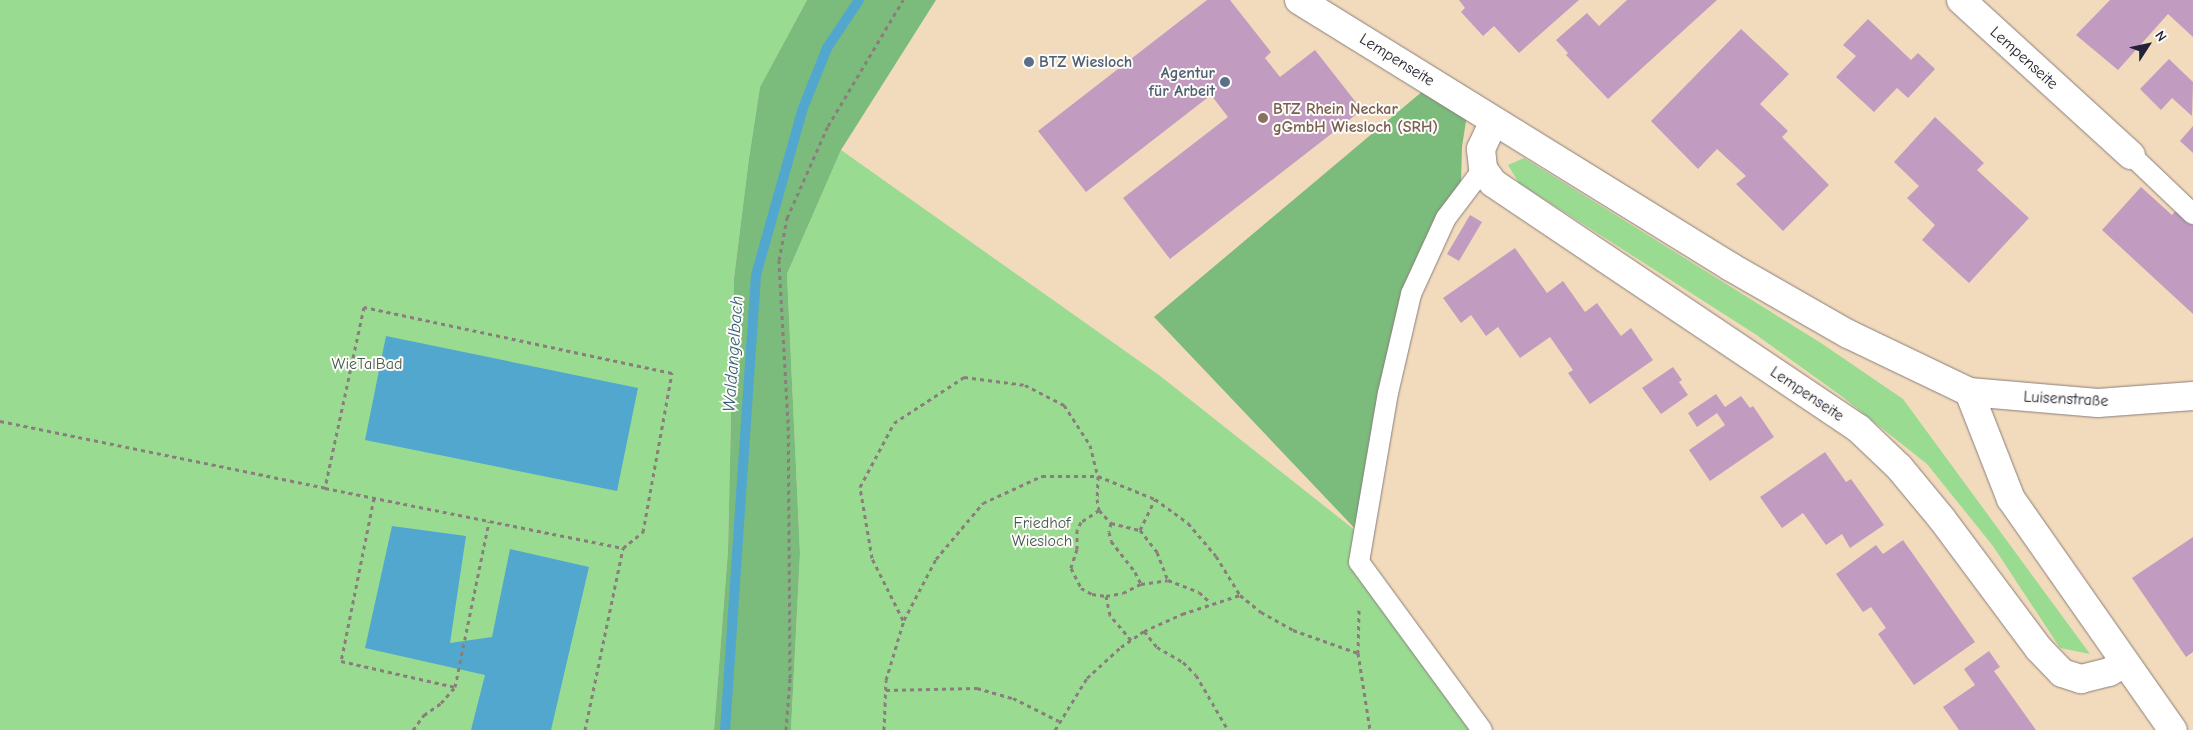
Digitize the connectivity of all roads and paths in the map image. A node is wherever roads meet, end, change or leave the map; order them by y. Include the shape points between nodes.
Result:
1 (903, 0) edge
2 (1299, 0) edge
3 (1961, 0) edge
4 (1494, 121) junction
5 (2132, 155) joint
6 (1483, 170) junction
7 (2193, 214) edge
8 (1969, 392) junction
9 (2193, 396) edge
10 (0, 421) edge
11 (1098, 476) junction
12 (325, 488) junction
13 (374, 498) junction
14 (1156, 499) junction
15 (1099, 510) junction
16 (489, 521) junction
17 (1112, 523) junction
18 (1140, 530) junction
19 (624, 548) junction
20 (1168, 580) junction
21 (1141, 584) junction
22 (1240, 595) junction
23 (1106, 596) junction
24 (1210, 603) junction
25 (904, 620) junction
26 (1144, 631) junction
27 (1131, 640) junction
28 (2125, 663) junction
29 (455, 687) junction
30 (886, 690) junction
31 (1059, 721) junction
32 (413, 730) edge
33 (585, 730) edge
34 (786, 730) edge
35 (884, 730) edge
36 (1055, 730) edge
37 (1228, 730) edge
38 (1370, 730) edge
39 (1482, 730) edge
40 (2173, 730) edge

1 - 34 path via 828,126 787,218 779,260 788,424 790,678
2 - 4 street, Lempenseite
3 - 5 street, Lempenseite
4 - 6 street via 1481,149
4 - 8 street, Lempenseite via 1731,267 1848,334
5 - 7 lane
6 - 28 street, Lempenseite via 1493,184 1858,428 1899,467 1953,533 2039,649 2062,673 2081,679 2109,672
6 - 39 lane via 1446,218 1411,294 1388,393 1359,562
8 - 9 street, Luisenstraße via 2098,403
8 - 28 street via 2011,498
10 - 12 path
11 - 14 path
11 - 15 path
11 - 25 path via 1042,476 983,503 936,559
11 - 25 path via 1090,446 1064,405 1025,385 964,377 894,423 860,487 872,558
12 - 13 path
12 - 19 path via 364,307 672,373 643,532
13 - 16 path
13 - 29 path via 340,661
14 - 18 path
14 - 22 path via 1188,523 1216,556
15 - 17 path
15 - 23 path via 1081,522 1077,530 1072,568 1081,588
16 - 19 path
16 - 29 path
17 - 18 path
17 - 21 path via 1111,541
18 - 20 path via 1157,552
19 - 33 path
20 - 21 path
20 - 24 path via 1200,592
21 - 23 path via 1123,593
22 - 24 path
22 - 38 path via 1261,612 1293,630 1358,652
23 - 27 path via 1110,615
24 - 26 path
25 - 30 path
26 - 27 path
26 - 37 path via 1157,647 1183,662 1196,676
27 - 31 path via 1087,678
28 - 40 street
29 - 32 path via 424,715
30 - 31 path via 977,688 1013,698
30 - 35 path
31 - 36 path

